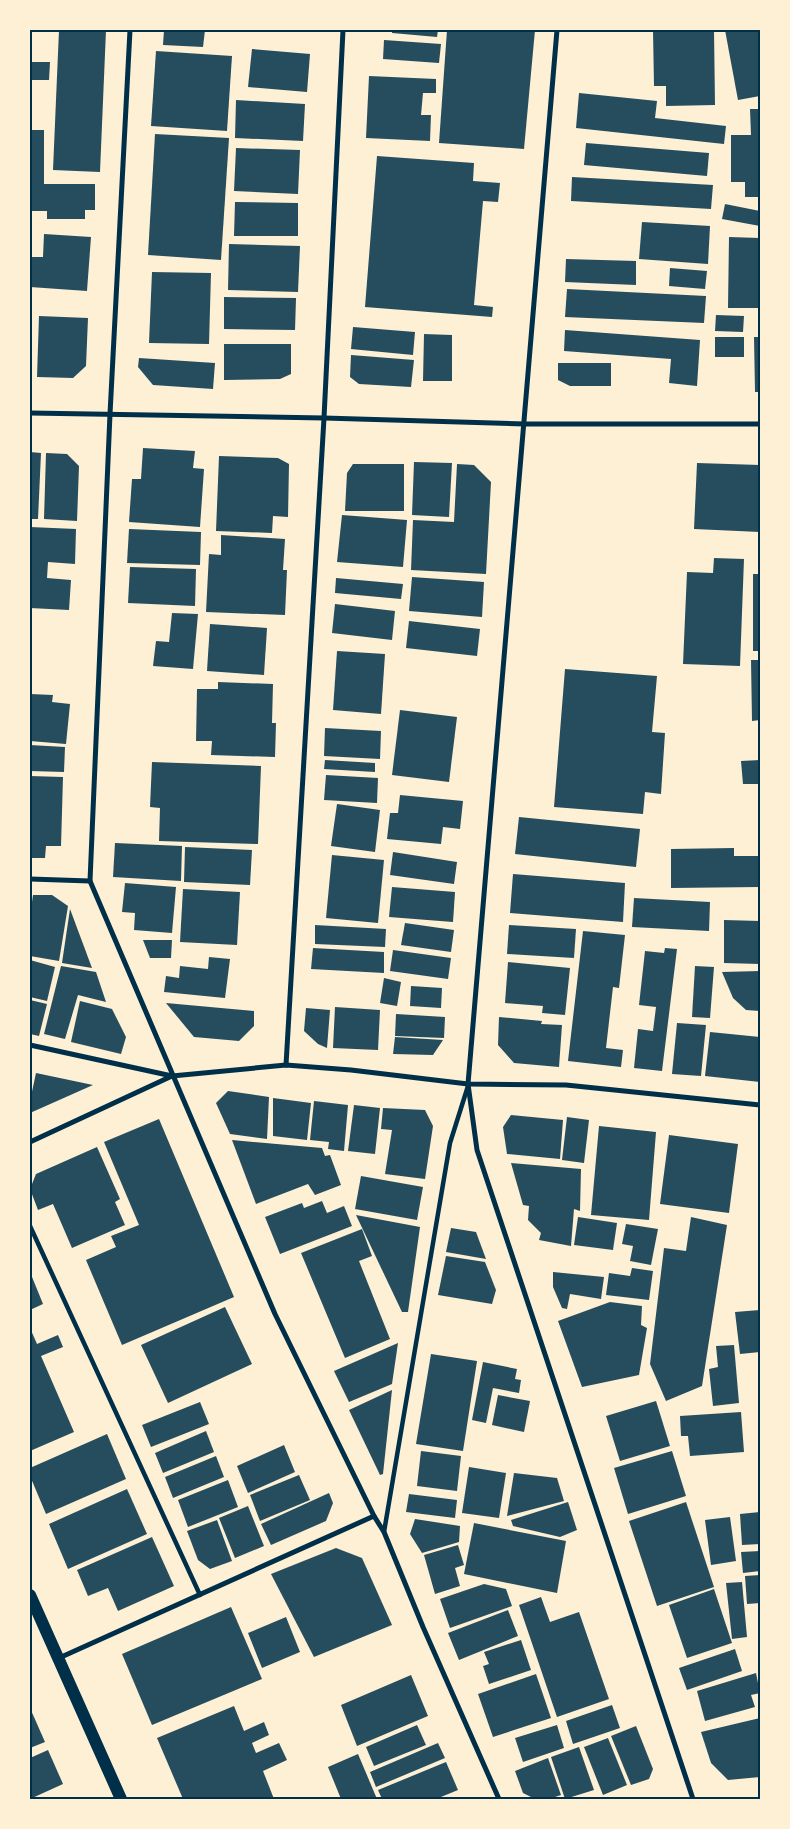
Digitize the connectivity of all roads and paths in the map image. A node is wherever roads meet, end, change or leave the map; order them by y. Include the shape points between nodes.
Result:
1 (130, 30) edge
2 (343, 30) edge
3 (557, 30) edge
4 (30, 413) edge
5 (110, 414) junction
6 (324, 418) junction
7 (525, 424) junction
8 (760, 424) edge
9 (30, 879) edge
10 (90, 881) junction
11 (30, 1045) edge
12 (286, 1065) junction
13 (172, 1076) junction
14 (468, 1084) junction
15 (760, 1105) edge
16 (30, 1142) edge
17 (30, 1226) edge
18 (374, 1516) junction
19 (384, 1532) junction
20 (30, 1595) edge
21 (200, 1595) junction
22 (58, 1658) junction
23 (120, 1799) edge
24 (499, 1799) edge
25 (693, 1799) edge

1 - 5 street
2 - 6 street
3 - 7 street
4 - 5 street
5 - 6 street
5 - 10 street
6 - 7 street
6 - 12 street
7 - 8 street
7 - 14 street
9 - 10 street
10 - 13 street
11 - 13 street
12 - 13 street
12 - 14 street
13 - 16 street
13 - 18 street via 275,1314
14 - 15 street via 566,1085
14 - 19 street via 450,1143
14 - 25 street via 477,1150
17 - 21 street
18 - 19 street
18 - 21 street
19 - 24 street
20 - 22 main road
21 - 22 street
22 - 23 main road

